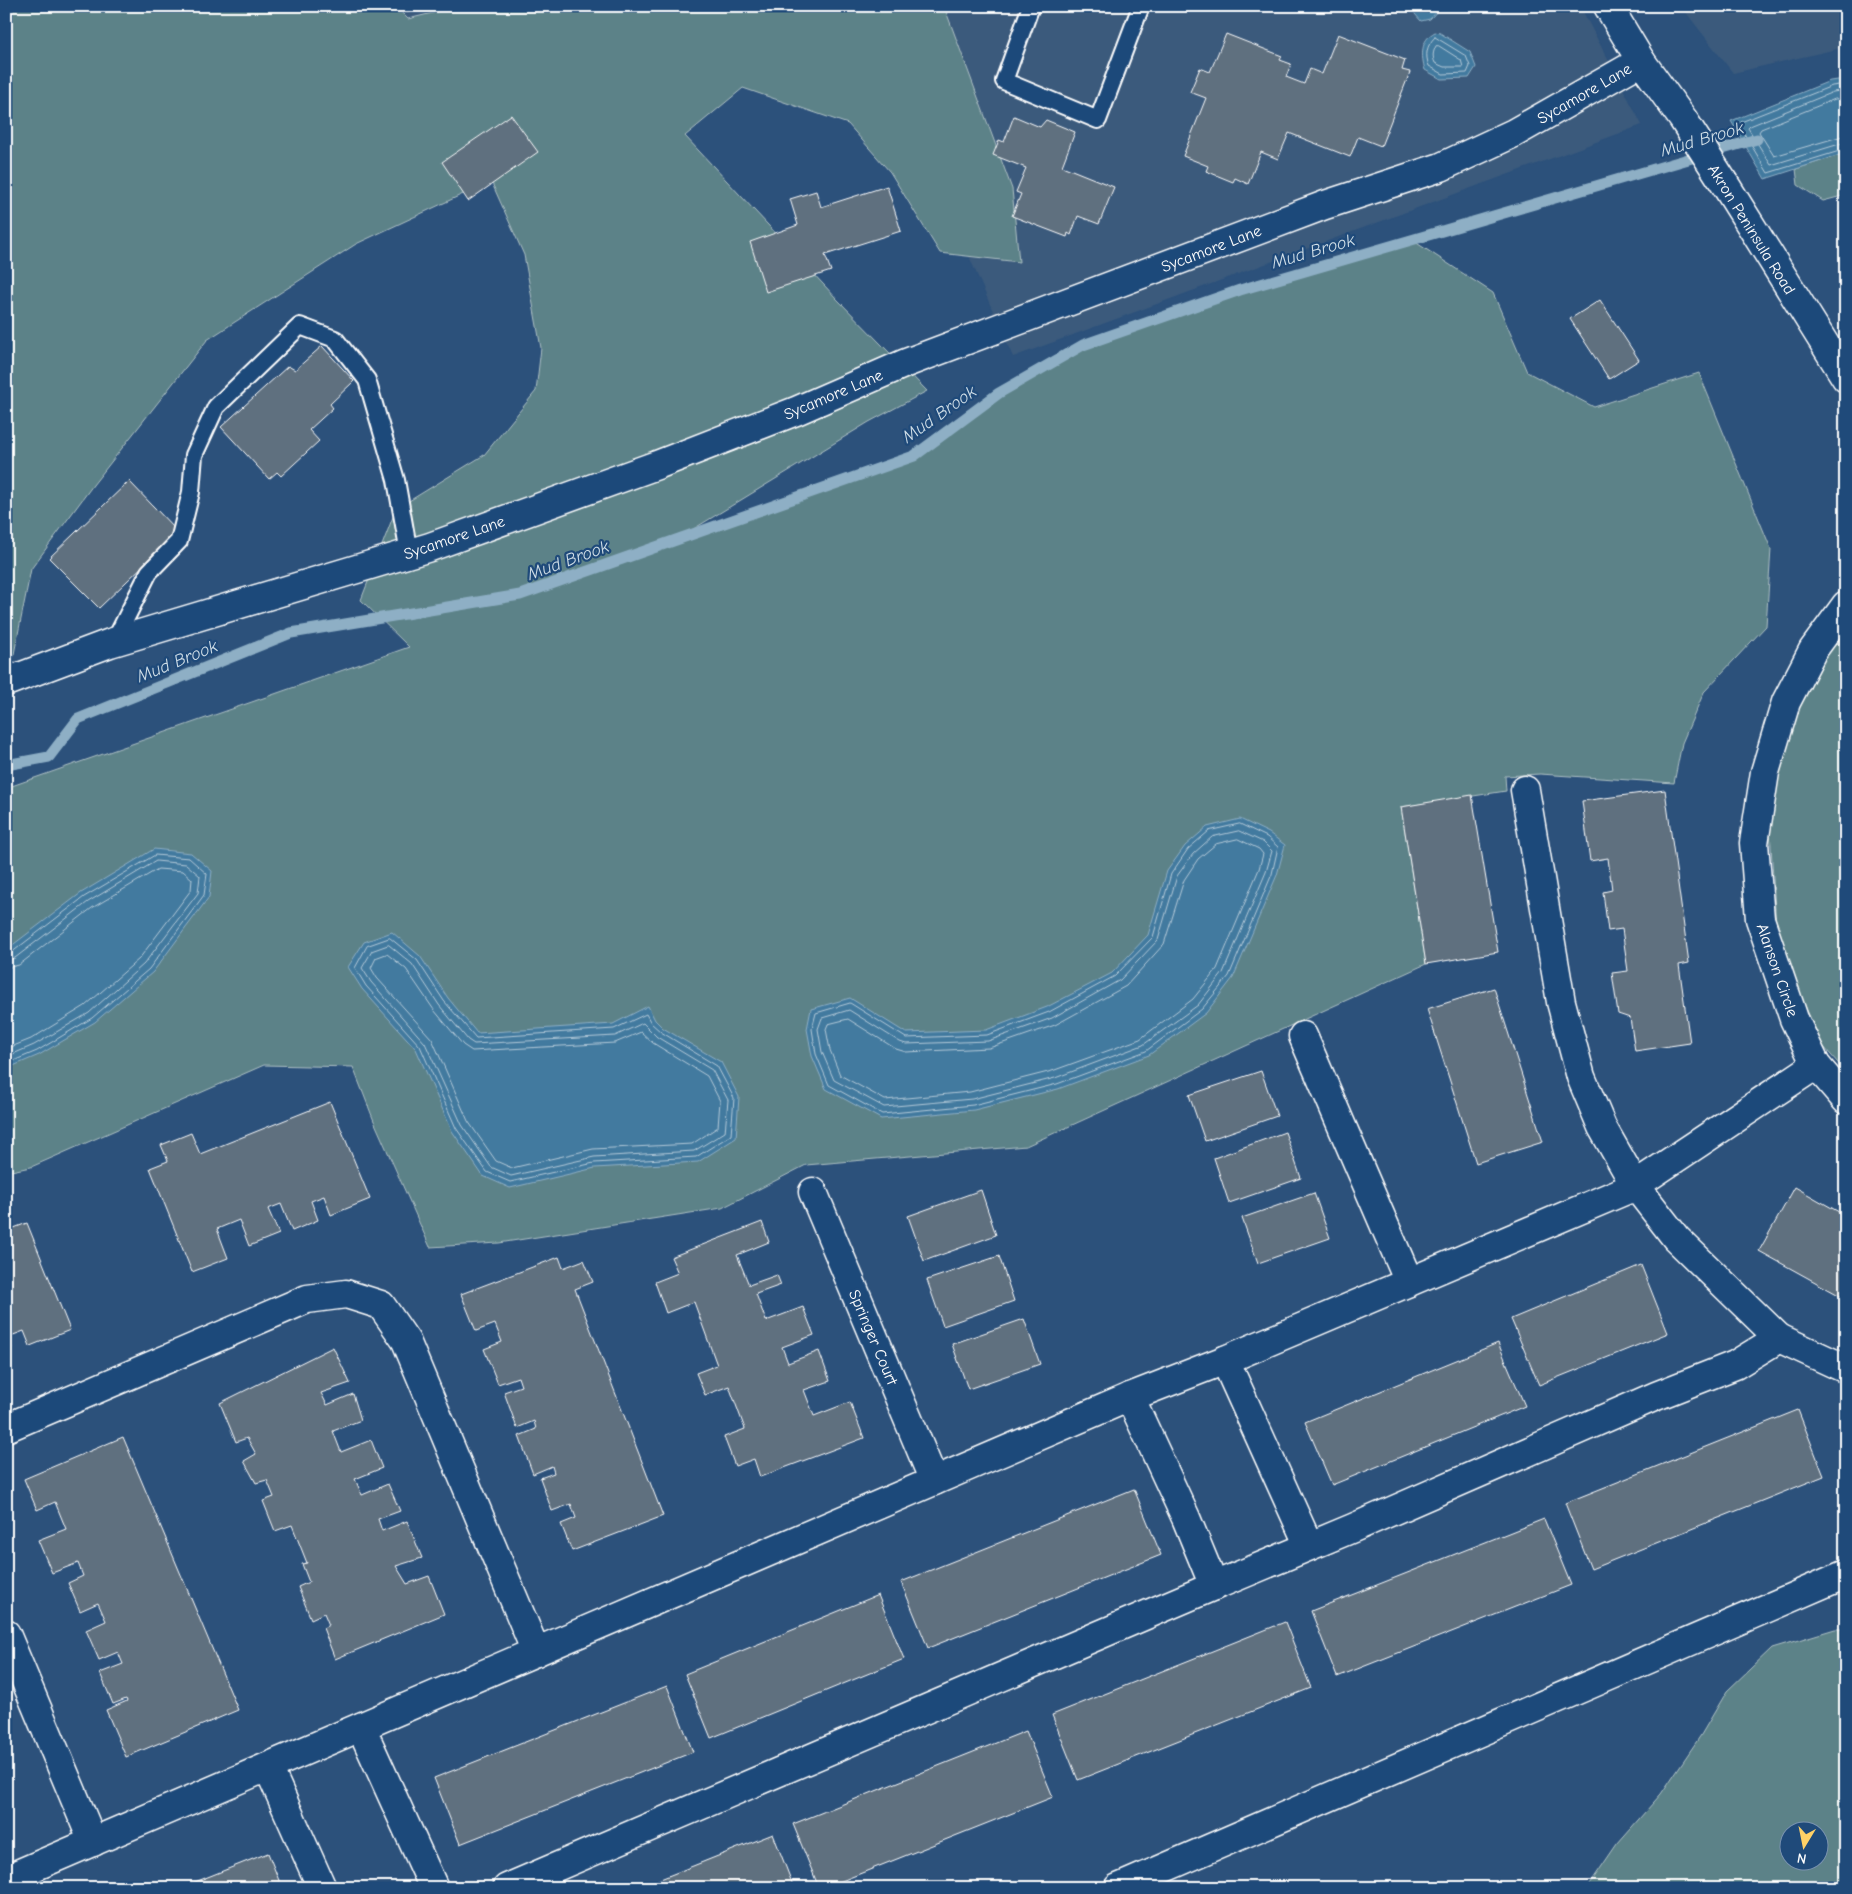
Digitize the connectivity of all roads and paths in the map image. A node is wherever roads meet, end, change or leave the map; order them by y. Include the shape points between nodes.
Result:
1 (1031, 6) edge
2 (1141, 6) edge
3 (1608, 6) edge
4 (1641, 61) junction
5 (1846, 378) edge
6 (410, 553) junction
7 (1846, 605) edge
8 (114, 642) junction
9 (6, 682) edge
10 (1526, 790) dead end
11 (1304, 1036) dead end
12 (1816, 1065) junction
13 (1846, 1100) edge
14 (1635, 1185) junction
15 (814, 1192) dead end
16 (1410, 1282) junction
17 (1778, 1338) junction
18 (1224, 1360) junction
19 (1846, 1369) edge
20 (1130, 1397) junction
21 (6, 1428) edge
22 (934, 1481) junction
23 (1309, 1546) junction
24 (1846, 1574) edge
25 (1214, 1586) junction
26 (6, 1634) edge
27 (536, 1652) junction
28 (361, 1727) junction
29 (268, 1767) junction
30 (93, 1842) junction
31 (6, 1878) edge
32 (322, 1888) edge
33 (434, 1888) edge
34 (507, 1888) edge
35 (1118, 1888) edge

1 - 2 lane via 1004,81 1098,120
3 - 4 street, Akron Peninsula Road
4 - 5 street, Akron Peninsula Road via 1683,119
4 - 6 street, Sycamore Lane via 1514,133 1441,167 1306,212 906,363 796,411 658,465
6 - 8 street, Sycamore Lane
6 - 8 lane via 396,480 367,380 335,339 300,326 216,407 194,456 191,492 179,541 149,572
7 - 12 street, Alanson Circle via 1813,650 1786,702 1765,772 1754,843 1760,919 1794,1019
8 - 9 street, Sycamore Lane
10 - 14 street via 1561,1002 1580,1076 1602,1126
11 - 16 street
12 - 13 street, Alanson Circle
12 - 14 street
14 - 16 street
14 - 17 street via 1676,1238
15 - 22 street, Springer Court
16 - 18 street
17 - 19 street
17 - 23 street via 1735,1365
18 - 20 street
18 - 23 street
20 - 22 street
20 - 25 street
21 - 27 street via 307,1299 346,1294 381,1305 406,1341
22 - 27 street
23 - 25 street
24 - 35 street
25 - 34 street
26 - 30 street
27 - 28 street
28 - 29 street
28 - 33 street
29 - 30 street
29 - 32 street
30 - 31 street

